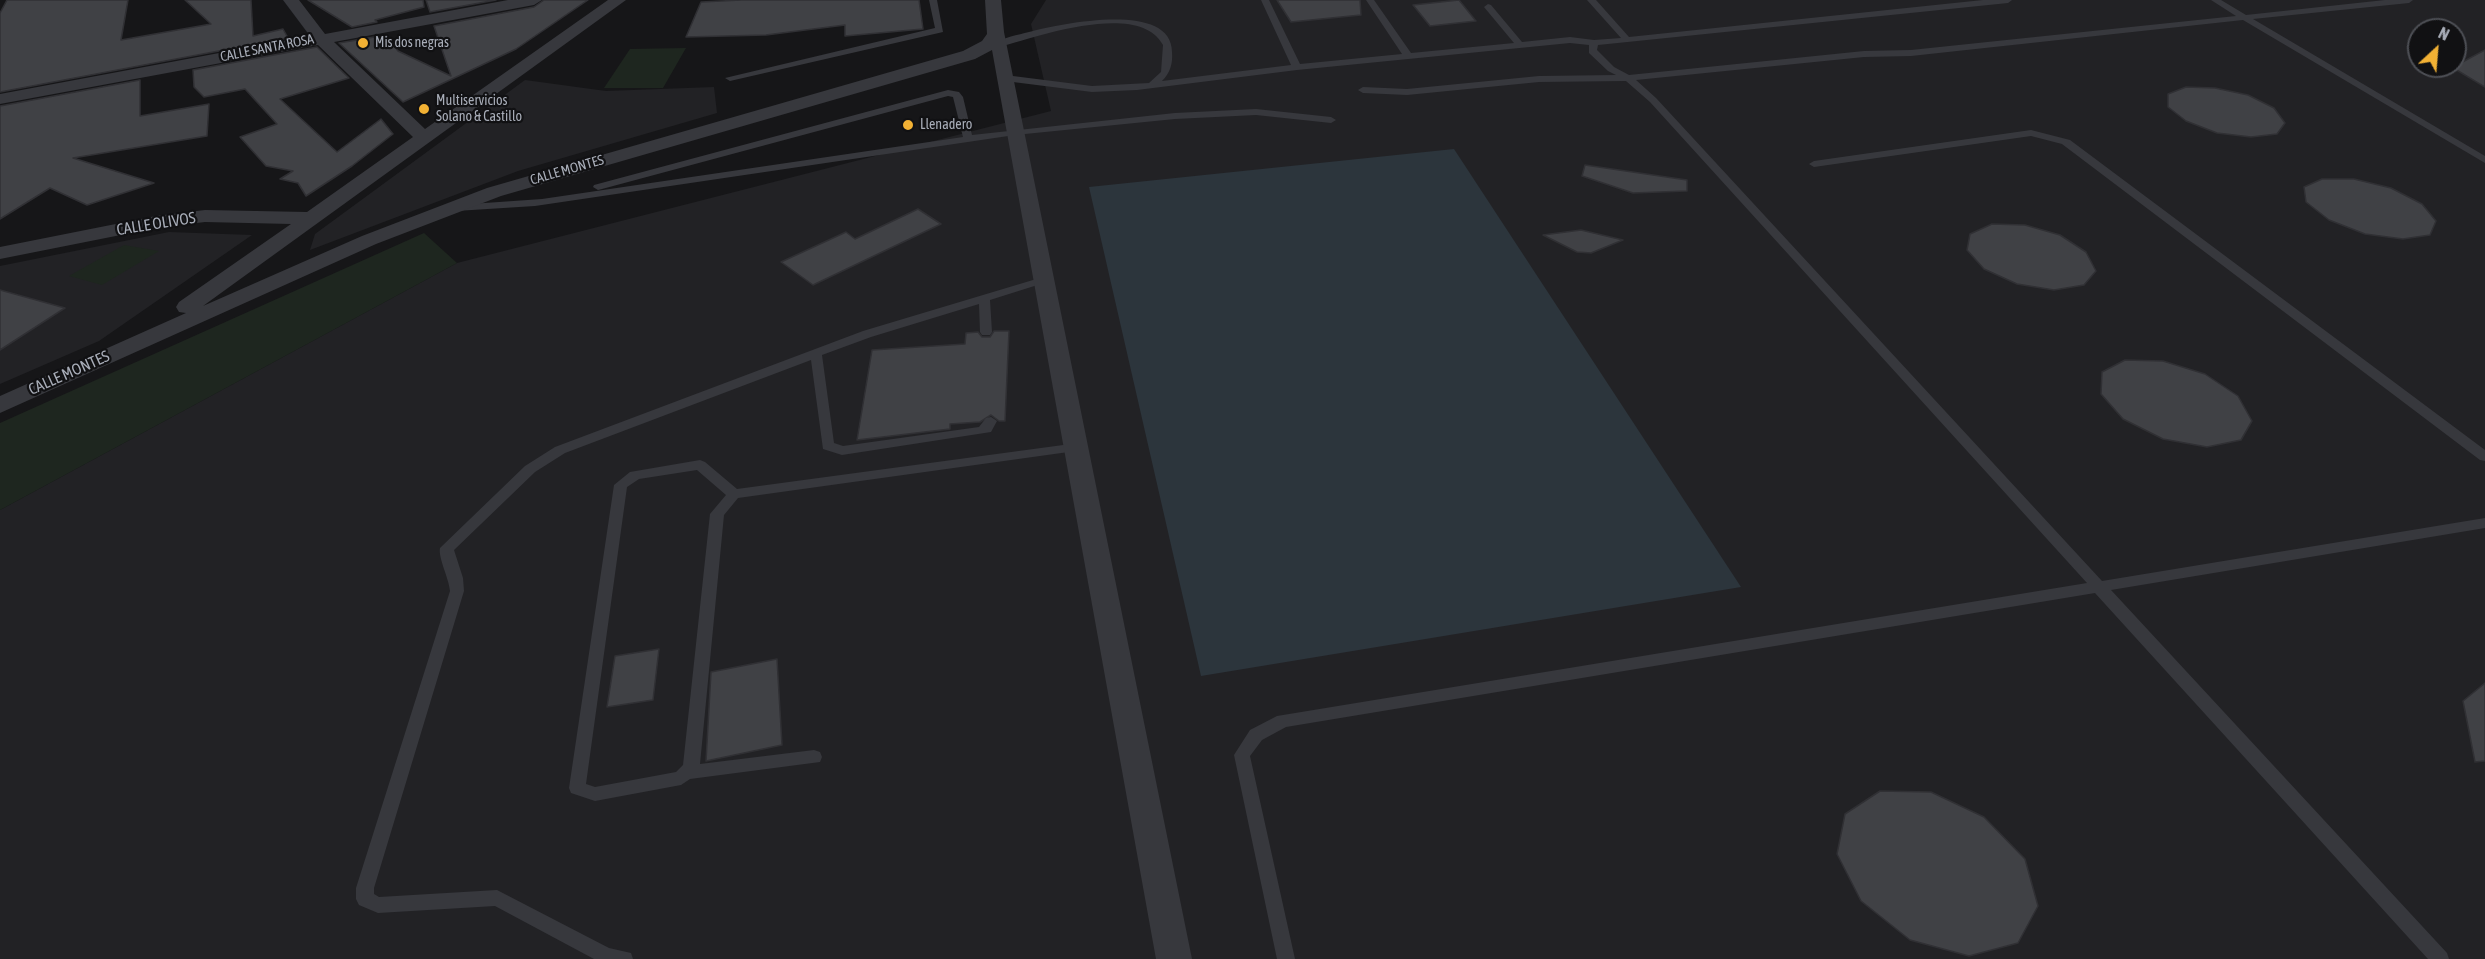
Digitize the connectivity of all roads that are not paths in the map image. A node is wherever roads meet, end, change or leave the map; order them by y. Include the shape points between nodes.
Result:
1 (291, 0) edge
2 (534, 0) edge
3 (618, 0) edge
4 (933, 0) edge
5 (993, 0) edge
6 (1265, 0) edge
7 (1370, 0) edge
8 (1591, 0) edge
9 (1918, 0) edge
10 (2008, 0) edge
11 (2215, 0) edge
12 (2409, 0) edge
13 (514, 2) edge
14 (1488, 7) dead end
15 (1929, 8) junction
16 (2243, 17) junction
17 (998, 35) junction
18 (320, 38) junction
19 (1626, 38) junction
20 (1594, 43) junction
21 (1520, 45) junction
22 (1408, 56) junction
23 (1296, 67) junction
24 (730, 78) dead end
25 (1005, 78) junction
26 (1628, 78) junction
27 (1151, 85) junction
28 (1363, 90) dead end
29 (0, 99) edge
30 (1331, 120) dead end
31 (1015, 132) junction
32 (423, 137) junction
33 (968, 139) junction
34 (2485, 160) edge
35 (1815, 164) dead end
36 (535, 203) junction
37 (451, 208) junction
38 (313, 218) junction
39 (0, 253) edge
40 (1043, 280) junction
41 (984, 297) junction
42 (986, 332) dead end
43 (138, 342) junction
44 (816, 353) junction
45 (0, 405) edge
46 (991, 421) dead end
47 (1078, 447) junction
48 (2485, 457) edge
49 (734, 494) junction
50 (2485, 523) edge
51 (2101, 586) junction
52 (814, 757) dead end
53 (686, 773) junction
54 (624, 959) edge
55 (1174, 959) edge
56 (1286, 959) edge
57 (2440, 959) edge

1 - 18 street
2 - 13 street, CALLE SANTA ROSA
3 - 32 street, CALLE MONTES
4 - 24 lane via 939,30
5 - 17 street
6 - 23 lane
7 - 22 lane
8 - 19 lane
9 - 15 lane
10 - 15 lane
11 - 16 lane
12 - 16 lane
13 - 18 street, CALLE SANTA ROSA
14 - 21 lane
15 - 19 lane
16 - 26 lane via 1911,53 1864,54
16 - 34 lane
17 - 25 street
17 - 27 lane via 1104,19 1145,22 1158,29 1167,43 1165,73
17 - 37 street, CALLE MONTES via 984,49 969,55 521,183
18 - 29 street, CALLE SANTA ROSA
18 - 32 street
19 - 20 lane
20 - 21 lane via 1570,40
20 - 26 lane via 1592,51 1600,60
21 - 22 lane
22 - 23 lane
23 - 27 lane
25 - 27 lane via 1092,89
25 - 31 street
26 - 28 lane via 1539,79 1407,92
26 - 51 lane via 1653,100
30 - 31 lane via 1256,112
31 - 33 lane
31 - 40 street
32 - 38 street, CALLE MONTES
33 - 36 lane
33 - 36 lane via 958,97 948,93
35 - 48 lane via 2031,133 2066,142
36 - 37 lane
37 - 43 street, CALLE MONTES
38 - 39 street, CALLE OLIVOS via 205,216
38 - 43 street, CALLE MONTES
40 - 41 lane
40 - 47 street
41 - 42 lane
41 - 44 lane
43 - 45 street, CALLE MONTES
44 - 46 lane via 828,446 832,449 842,451 980,431
44 - 54 lane via 560,450 530,469 447,548 457,591 365,888 365,899 378,905 497,898 606,956
47 - 49 lane
47 - 55 street
49 - 53 lane via 717,514 691,768
49 - 53 lane via 700,465 635,475 621,484 577,788 595,794 681,778
50 - 51 lane
51 - 56 lane via 1283,721 1256,735 1242,755
51 - 57 lane
52 - 53 lane

